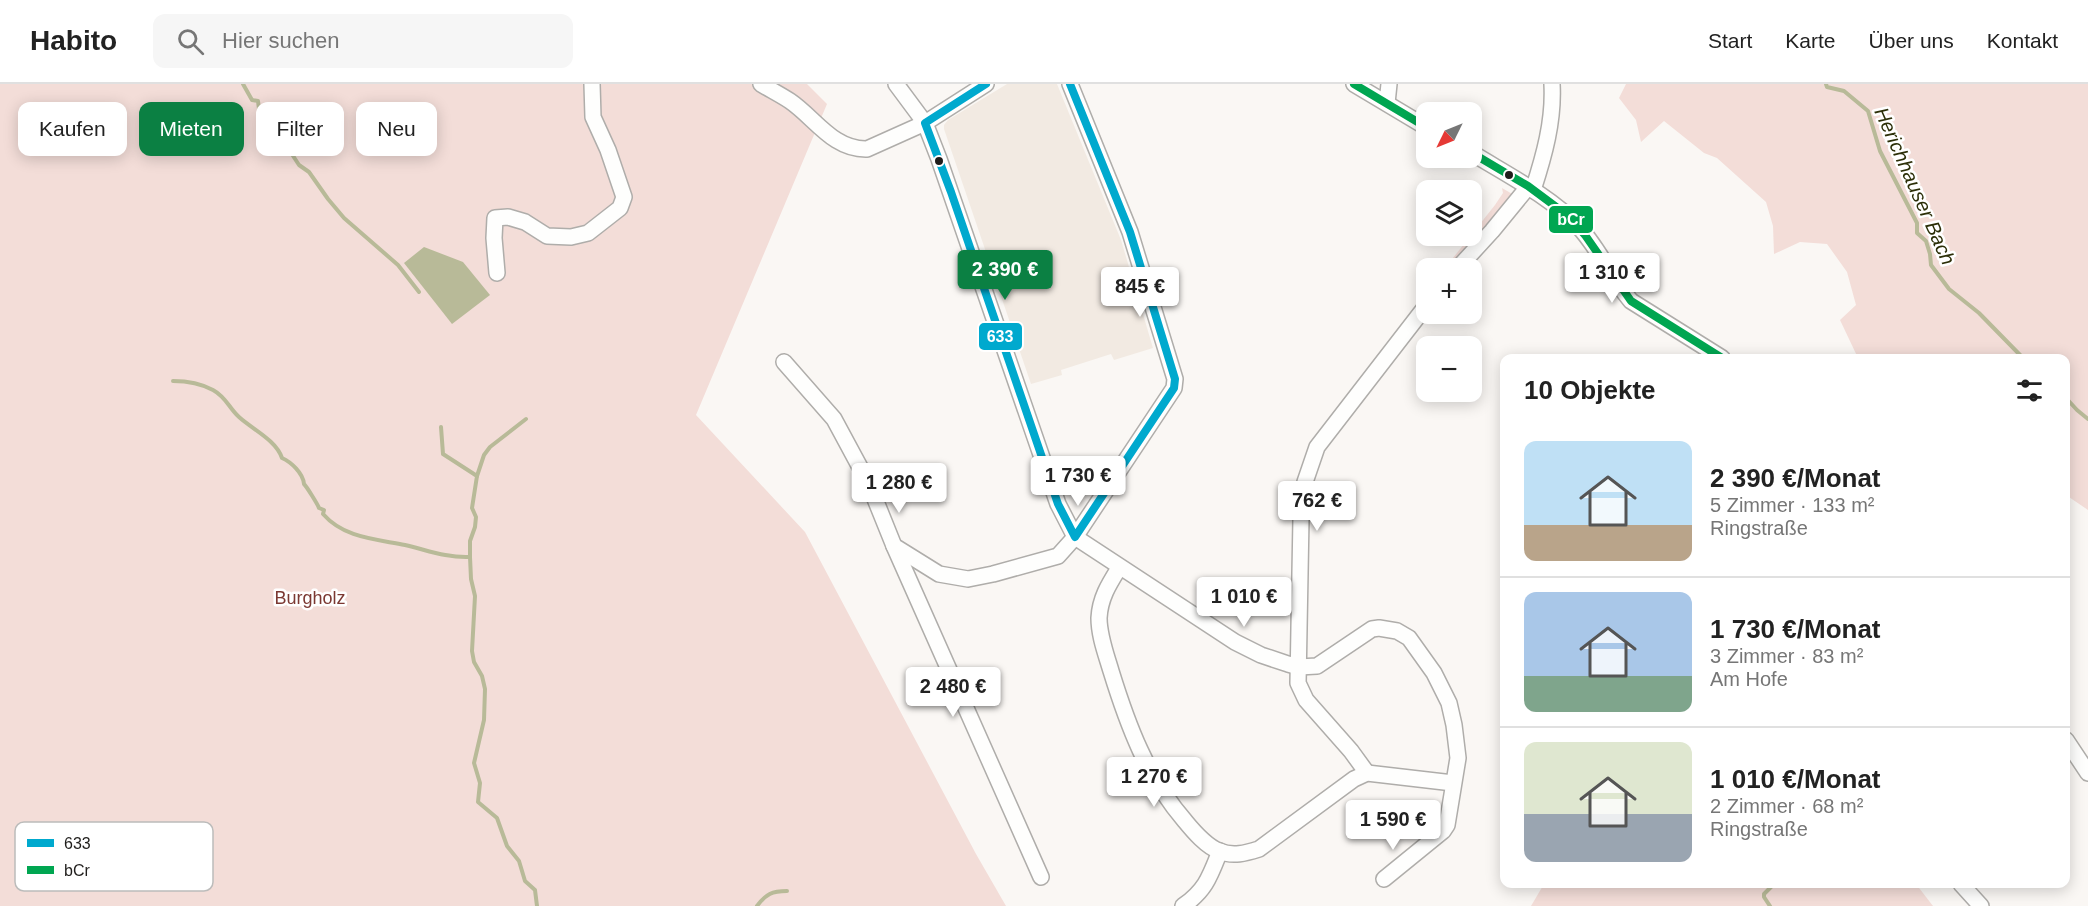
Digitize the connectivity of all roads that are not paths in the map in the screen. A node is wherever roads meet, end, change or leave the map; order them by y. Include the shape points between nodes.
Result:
1 (592, 84) edge
2 (761, 84) edge
3 (896, 84) edge
4 (986, 84) edge
5 (1070, 84) edge
6 (1354, 84) edge
7 (1389, 84) edge
8 (1552, 84) edge
9 (1387, 103) junction
10 (1416, 121) edge
11 (925, 123) junction
12 (1482, 159) edge
13 (1530, 188) junction
14 (1467, 258) edge
15 (497, 273) dead end
16 (1416, 319) edge
17 (1716, 354) edge
18 (784, 362) dead end
19 (1075, 537) junction
20 (894, 546) junction
21 (1119, 568) junction
22 (1299, 667) junction
23 (2070, 746) edge
24 (1367, 773) junction
25 (2088, 773) edge
26 (1453, 783) junction
27 (1220, 851) junction
28 (1041, 877) dead end
29 (1384, 879) dead end
30 (1964, 888) edge
31 (1183, 906) edge
32 (1980, 906) edge

1 - 15 street via 593,117 624,197 620,208 588,233 571,237 547,236 525,222 495,218
2 - 11 street via 790,101 839,143 853,149 867,149
3 - 11 street
4 - 11 street
5 - 19 street via 1130,232 1175,379 1174,388
6 - 9 street
7 - 9 street
8 - 13 street via 1550,127 1543,160
9 - 10 street
11 - 19 street via 1058,504
12 - 13 street
13 - 14 street
13 - 17 street via 1576,224 1631,301
16 - 22 street via 1317,447 1305,482
18 - 20 street via 834,419
19 - 20 street via 1058,556 968,579 939,573
19 - 21 street
20 - 28 street
21 - 22 street via 1235,642
21 - 27 street via 1103,594 1099,618 1101,640 1127,722 1142,757 1176,811 1195,833
22 - 24 street via 1298,682 1306,700
22 - 26 street via 1317,666 1372,629 1397,631 1409,638 1449,703 1458,758
23 - 25 street
24 - 26 street
24 - 27 street via 1259,849 1241,855
26 - 29 street via 1443,831
27 - 31 street via 1209,881
30 - 32 street

